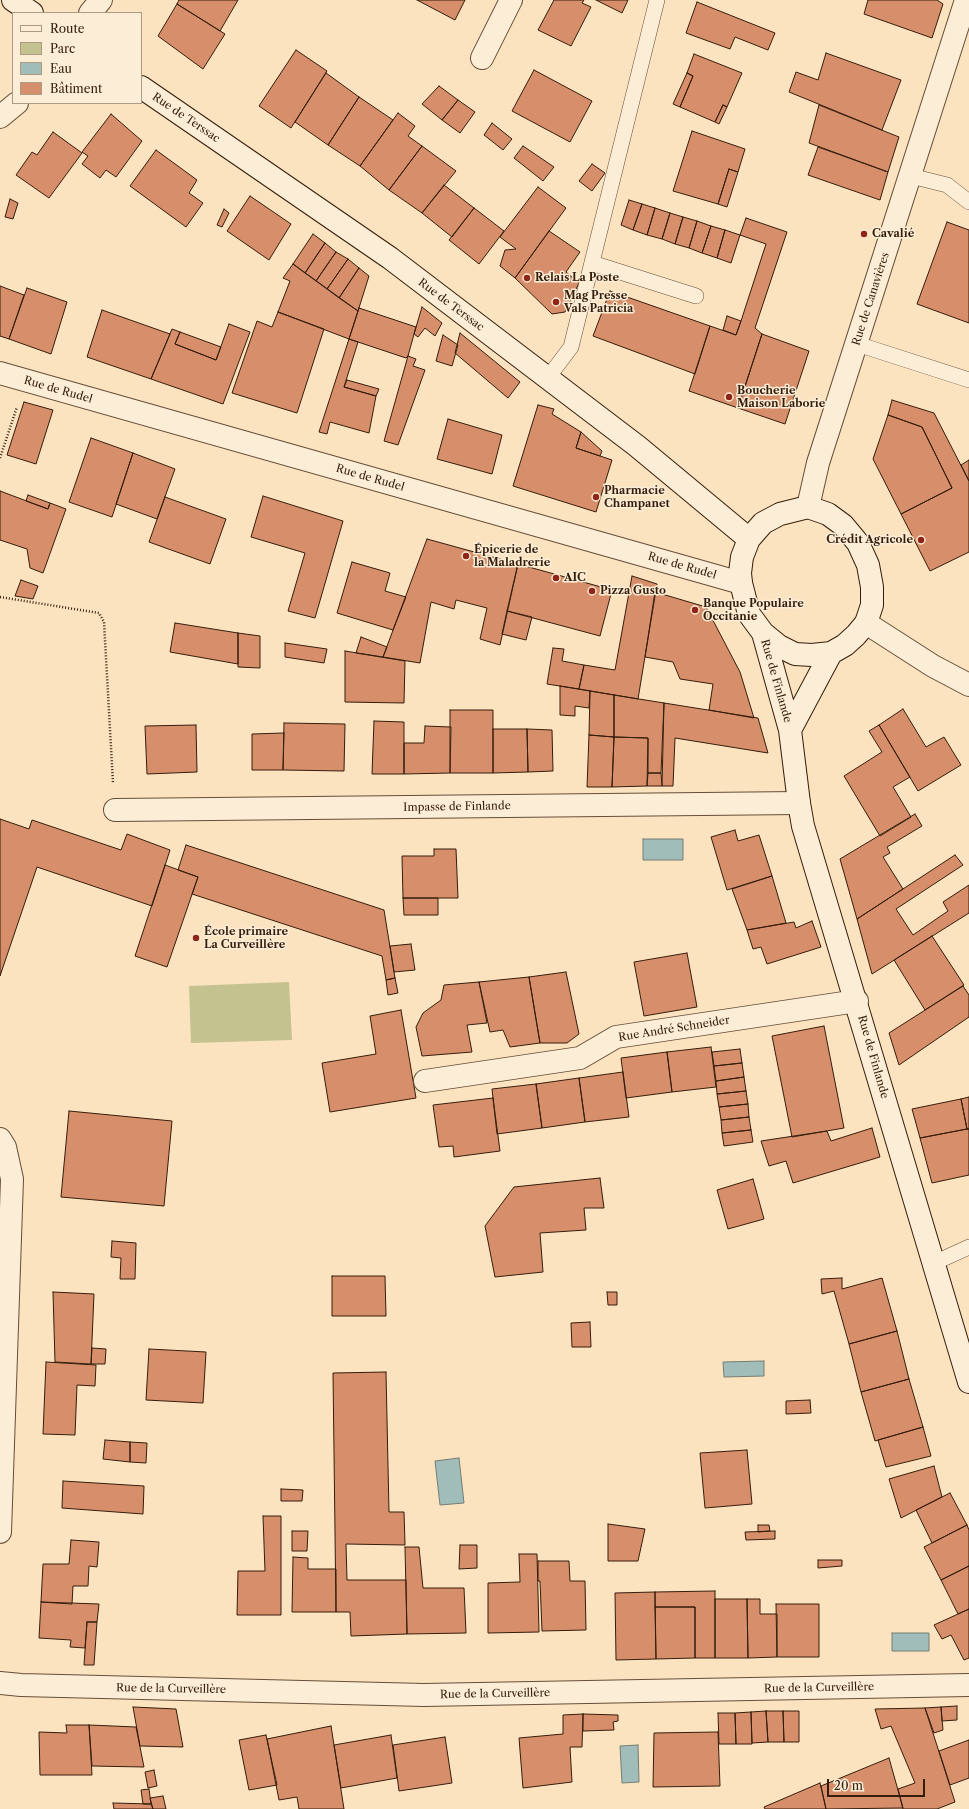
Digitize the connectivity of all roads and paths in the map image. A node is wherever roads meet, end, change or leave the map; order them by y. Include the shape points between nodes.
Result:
1 (13, 0) edge
2 (101, 0) edge
3 (511, 0) edge
4 (657, 0) edge
5 (966, 0) edge
6 (31, 12) edge
7 (91, 12) edge
8 (482, 58) dead end
9 (142, 88) edge
10 (16, 104) edge
11 (0, 117) edge
12 (910, 176) junction
13 (969, 202) edge
14 (592, 263) junction
15 (696, 296) dead end
16 (857, 344) junction
17 (0, 373) edge
18 (548, 379) junction
19 (969, 380) edge
20 (26, 382) junction
21 (0, 458) edge
22 (808, 506) junction
23 (749, 539) junction
24 (741, 583) junction
25 (0, 597) edge
26 (866, 623) junction
27 (763, 633) junction
28 (831, 652) junction
29 (969, 685) edge
30 (790, 730) junction
31 (799, 803) junction
32 (115, 810) joint
33 (856, 1001) junction
34 (425, 1081) dead end
35 (0, 1139) edge
36 (969, 1247) edge
37 (934, 1264) junction
38 (969, 1382) edge
39 (0, 1532) edge
40 (0, 1683) edge
41 (969, 1685) edge

1 - 6 street
2 - 7 street
3 - 8 street
4 - 14 lane
5 - 12 street, Rue de Canavières
9 - 18 street, Rue de Terssac via 390,258
10 - 11 street
12 - 13 lane via 947,185
12 - 16 street, Rue de Canavières
14 - 15 lane
14 - 18 lane via 571,347
16 - 19 lane
16 - 22 street, Rue de Canavières via 818,463
17 - 20 street, Rue de Rudel
18 - 23 street, Rue de Terssac via 636,446
20 - 21 path
20 - 24 street, Rue de Rudel via 585,537
22 - 23 street via 780,514 763,523
22 - 26 street via 828,514 843,525 858,543 868,565 872,587 872,605
23 - 24 street via 742,557
24 - 27 street via 749,614
25 - 32 path via 99,613 104,622
26 - 28 street via 844,645
26 - 29 street via 933,666
27 - 28 street via 779,646 795,654
27 - 30 street, Rue de Finlande
28 - 30 street, Rue de Finlande
30 - 31 street, Rue de Finlande
31 - 32 street, Impasse de Finlande
31 - 33 street, Rue de Finlande via 803,826
33 - 34 street, Rue André Schneider via 616,1037 580,1058
33 - 37 street, Rue de Finlande
35 - 39 street via 5,1147 12,1179
36 - 37 lane
37 - 38 street, Rue de Finlande
40 - 41 street, Rue de la Curveillère via 424,1695

